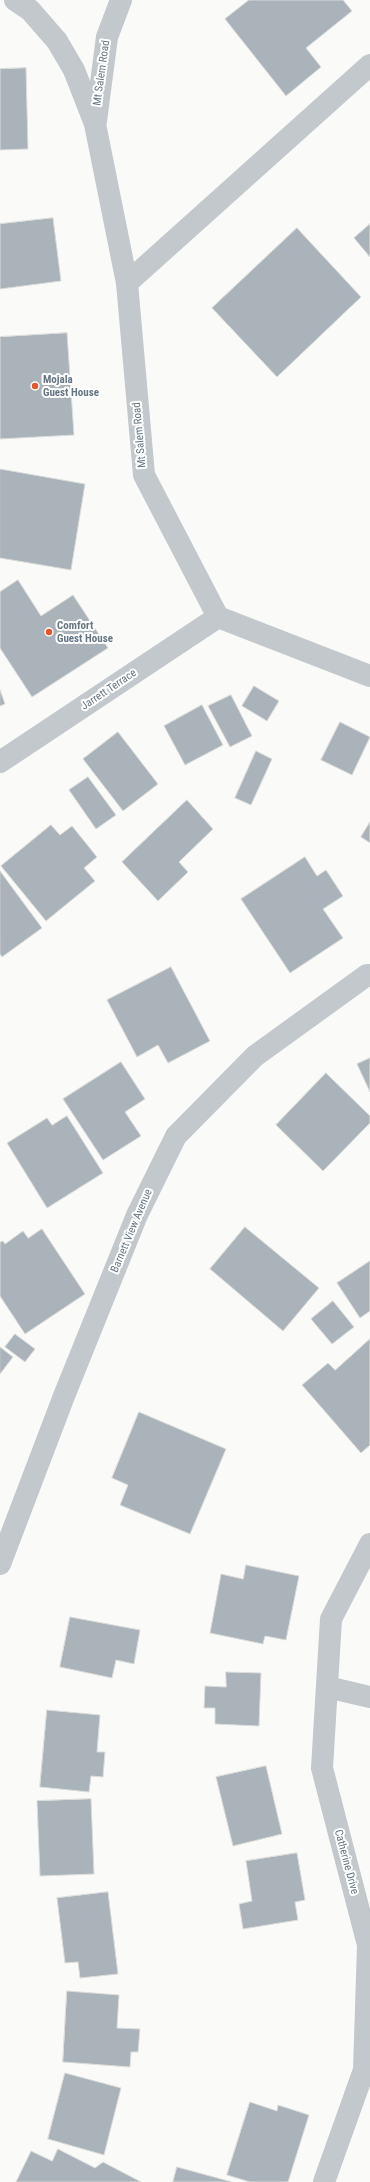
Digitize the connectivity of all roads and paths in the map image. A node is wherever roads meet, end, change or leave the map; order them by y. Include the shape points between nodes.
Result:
1 (14, 0) edge
2 (122, 0) edge
3 (370, 65) edge
4 (95, 124) junction
5 (127, 284) junction
6 (218, 617) junction
7 (370, 676) edge
8 (0, 762) edge
9 (370, 975) edge
10 (370, 1544) edge
11 (0, 1564) edge
12 (327, 1688) junction
13 (370, 1696) edge
14 (324, 2182) edge

1 - 4 street, Mt Salem Road via 30,10 57,41 74,70
2 - 4 street, Mt Salem Road via 107,37
3 - 5 street
4 - 5 street, Mt Salem Road
5 - 6 street, Mt Salem Road via 144,476
6 - 7 street
6 - 8 street, Jarrett Terrace
9 - 11 street, Barnett View Avenue via 255,1056 176,1136 137,1215
10 - 12 street, Catherine Drive via 331,1619
12 - 13 street
12 - 14 street, Catherine Drive via 322,1768 368,1946 364,2070

